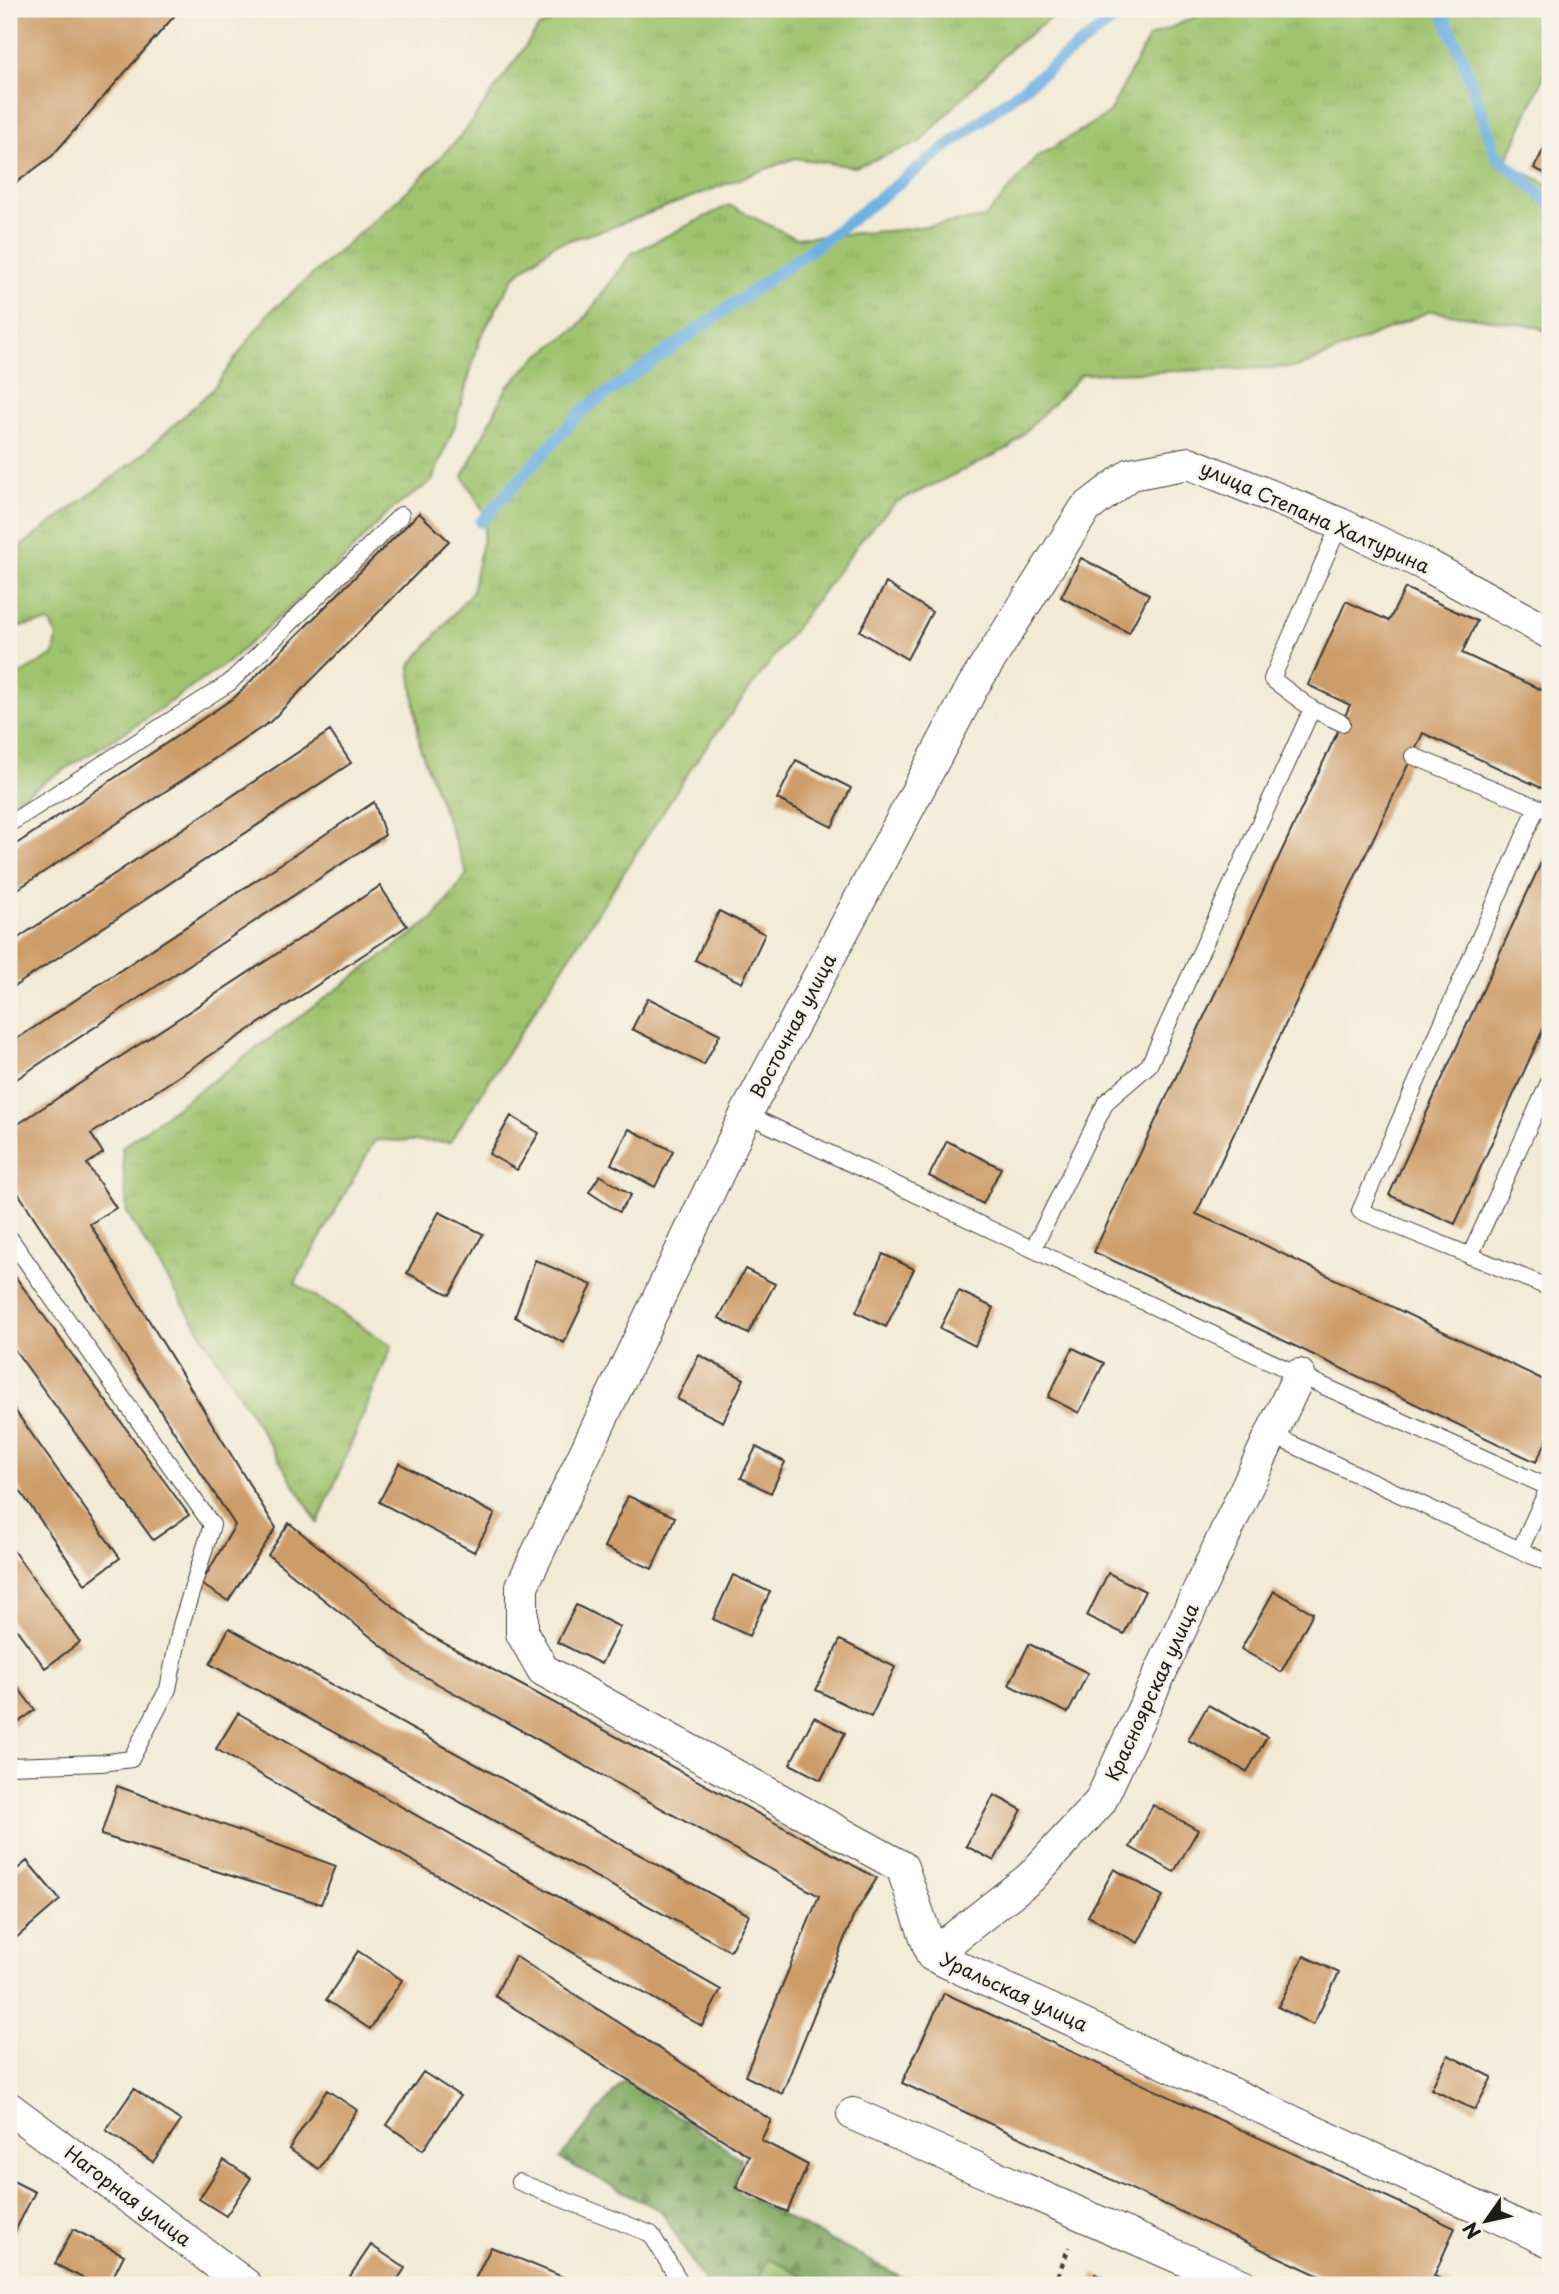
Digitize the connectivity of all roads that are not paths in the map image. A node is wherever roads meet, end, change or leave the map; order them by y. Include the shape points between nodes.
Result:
1 (1189, 463) joint
2 (401, 515) dead end
3 (1340, 524) junction
4 (1550, 632) edge
5 (1312, 709) junction
6 (1342, 723) dead end
7 (1413, 756) dead end
8 (1544, 808) edge
9 (9, 824) edge
10 (1550, 1080) edge
11 (746, 1114) junction
12 (9, 1237) edge
13 (1033, 1249) junction
14 (1470, 1256) junction
15 (1549, 1284) edge
16 (1299, 1375) junction
17 (1272, 1435) junction
18 (1549, 1486) edge
19 (1520, 1550) junction
20 (1550, 1564) edge
21 (543, 1670) joint
22 (9, 1766) edge
23 (932, 1955) junction
24 (9, 2108) edge
25 (853, 2114) dead end
26 (519, 2182) dead end
27 (1550, 2241) edge
28 (246, 2285) edge
29 (682, 2285) edge
30 (1242, 2285) edge

1 - 3 street, улица Степана Халтурина
1 - 11 street, Восточная улица via 1131,474 1084,509 973,686
2 - 9 lane via 229,683
3 - 4 street, улица Степана Халтурина
3 - 5 lane via 1272,679
5 - 6 lane
5 - 13 lane via 1149,1065 1106,1102
7 - 8 lane
8 - 14 lane via 1360,1211
10 - 14 lane
11 - 13 lane
11 - 21 street, Восточная улица via 522,1586 522,1633
12 - 22 lane via 212,1525 167,1689 131,1759
13 - 16 lane
14 - 15 lane
16 - 17 street, Красноярская улица
16 - 18 lane
17 - 19 lane
17 - 23 street, Красноярская улица via 1100,1802 1030,1878
18 - 19 lane
19 - 20 lane
21 - 23 street, Уральская улица via 902,1867
23 - 27 street, Уральская улица
24 - 28 street, Нагорная улица
25 - 30 street
26 - 29 lane via 651,2234

